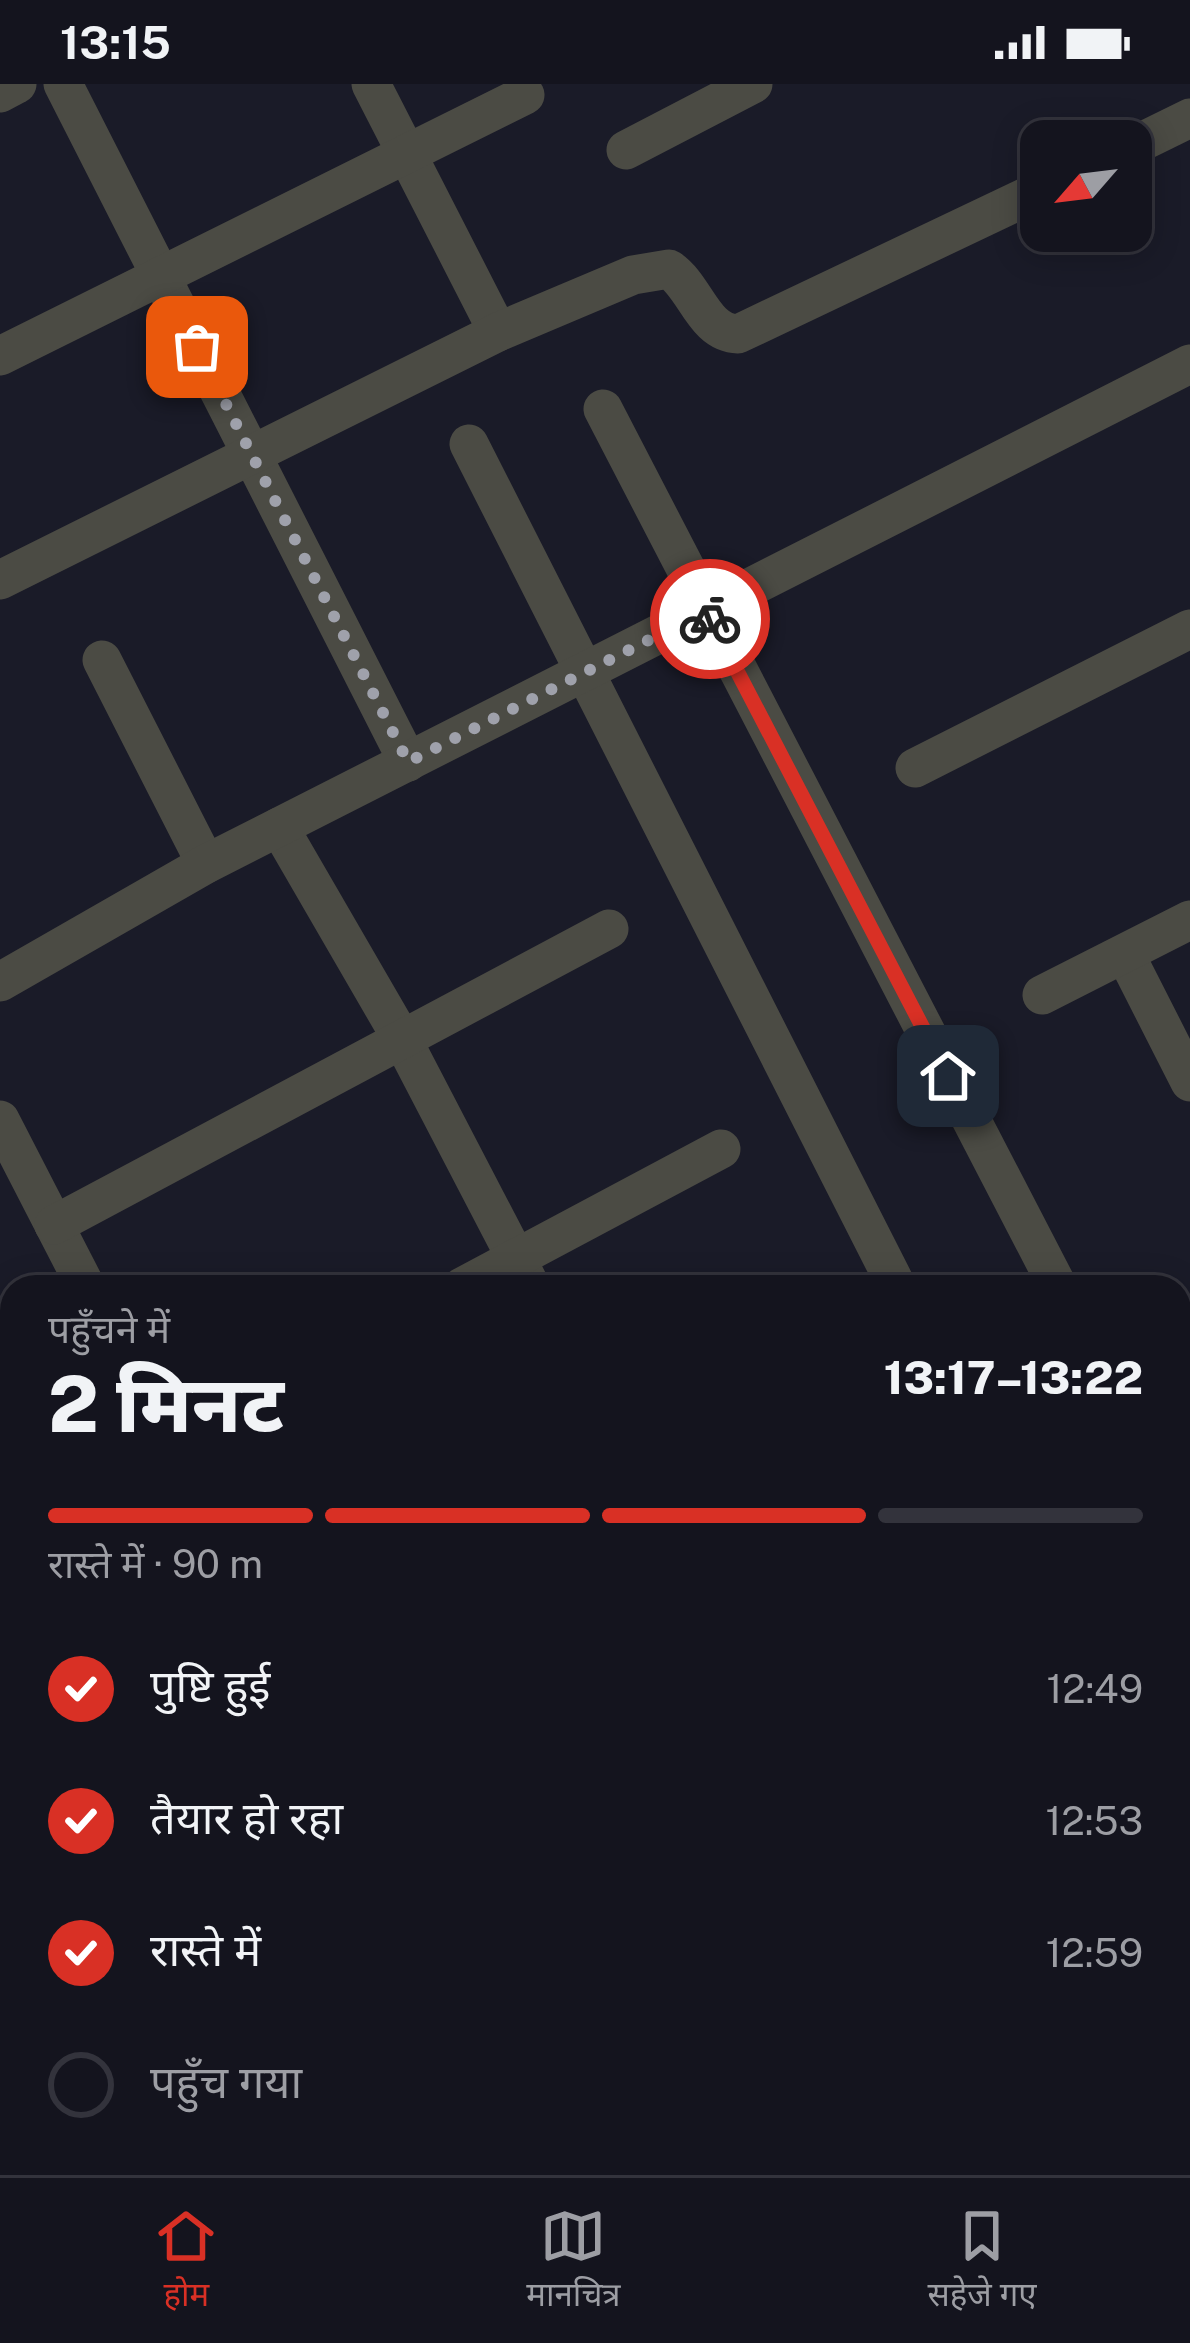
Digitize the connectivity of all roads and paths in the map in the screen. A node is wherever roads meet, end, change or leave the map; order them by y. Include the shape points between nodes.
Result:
1 (17, 84) edge
2 (63, 84) edge
3 (371, 84) edge
4 (754, 84) edge
5 (0, 93) edge
6 (525, 95) dead end
7 (1190, 118) edge
8 (1152, 137) edge
9 (626, 150) dead end
10 (406, 154) junction
11 (1020, 200) edge
12 (161, 276) junction
13 (498, 332) junction
14 (0, 356) edge
15 (1190, 364) edge
16 (603, 409) dead end
17 (469, 444) dead end
18 (251, 453) junction
19 (0, 580) edge
20 (706, 611) junction
21 (1190, 629) edge
22 (102, 660) dead end
23 (586, 671) junction
24 (408, 762) junction
25 (915, 768) dead end
26 (279, 827) junction
27 (206, 864) junction
28 (1190, 920) edge
29 (608, 929) dead end
30 (1125, 954) junction
31 (4, 971) edge
32 (1042, 994) dead end
33 (403, 1041) junction
34 (1190, 1082) edge
35 (0, 1123) edge
36 (722, 1149) dead end
37 (55, 1225) junction
38 (523, 1272) edge
39 (80, 1275) edge
40 (891, 1275) edge
41 (1052, 1275) edge

1 - 5 street
2 - 12 street
3 - 10 street
4 - 9 street
6 - 10 street
7 - 8 street
10 - 12 street
10 - 13 street
11 - 13 street via 738,334 714,326 685,283 664,268
12 - 14 street
12 - 18 street
13 - 18 street
15 - 20 street
16 - 20 street
17 - 23 street
18 - 19 street
18 - 24 street
20 - 23 street
20 - 41 street
21 - 25 street
22 - 27 street
23 - 24 street
23 - 40 street
24 - 26 street
26 - 27 street
26 - 33 street
27 - 31 street
28 - 30 street
29 - 33 street
30 - 32 street
30 - 34 street
33 - 37 street
33 - 38 street
35 - 37 street
36 - 38 street
37 - 39 street

